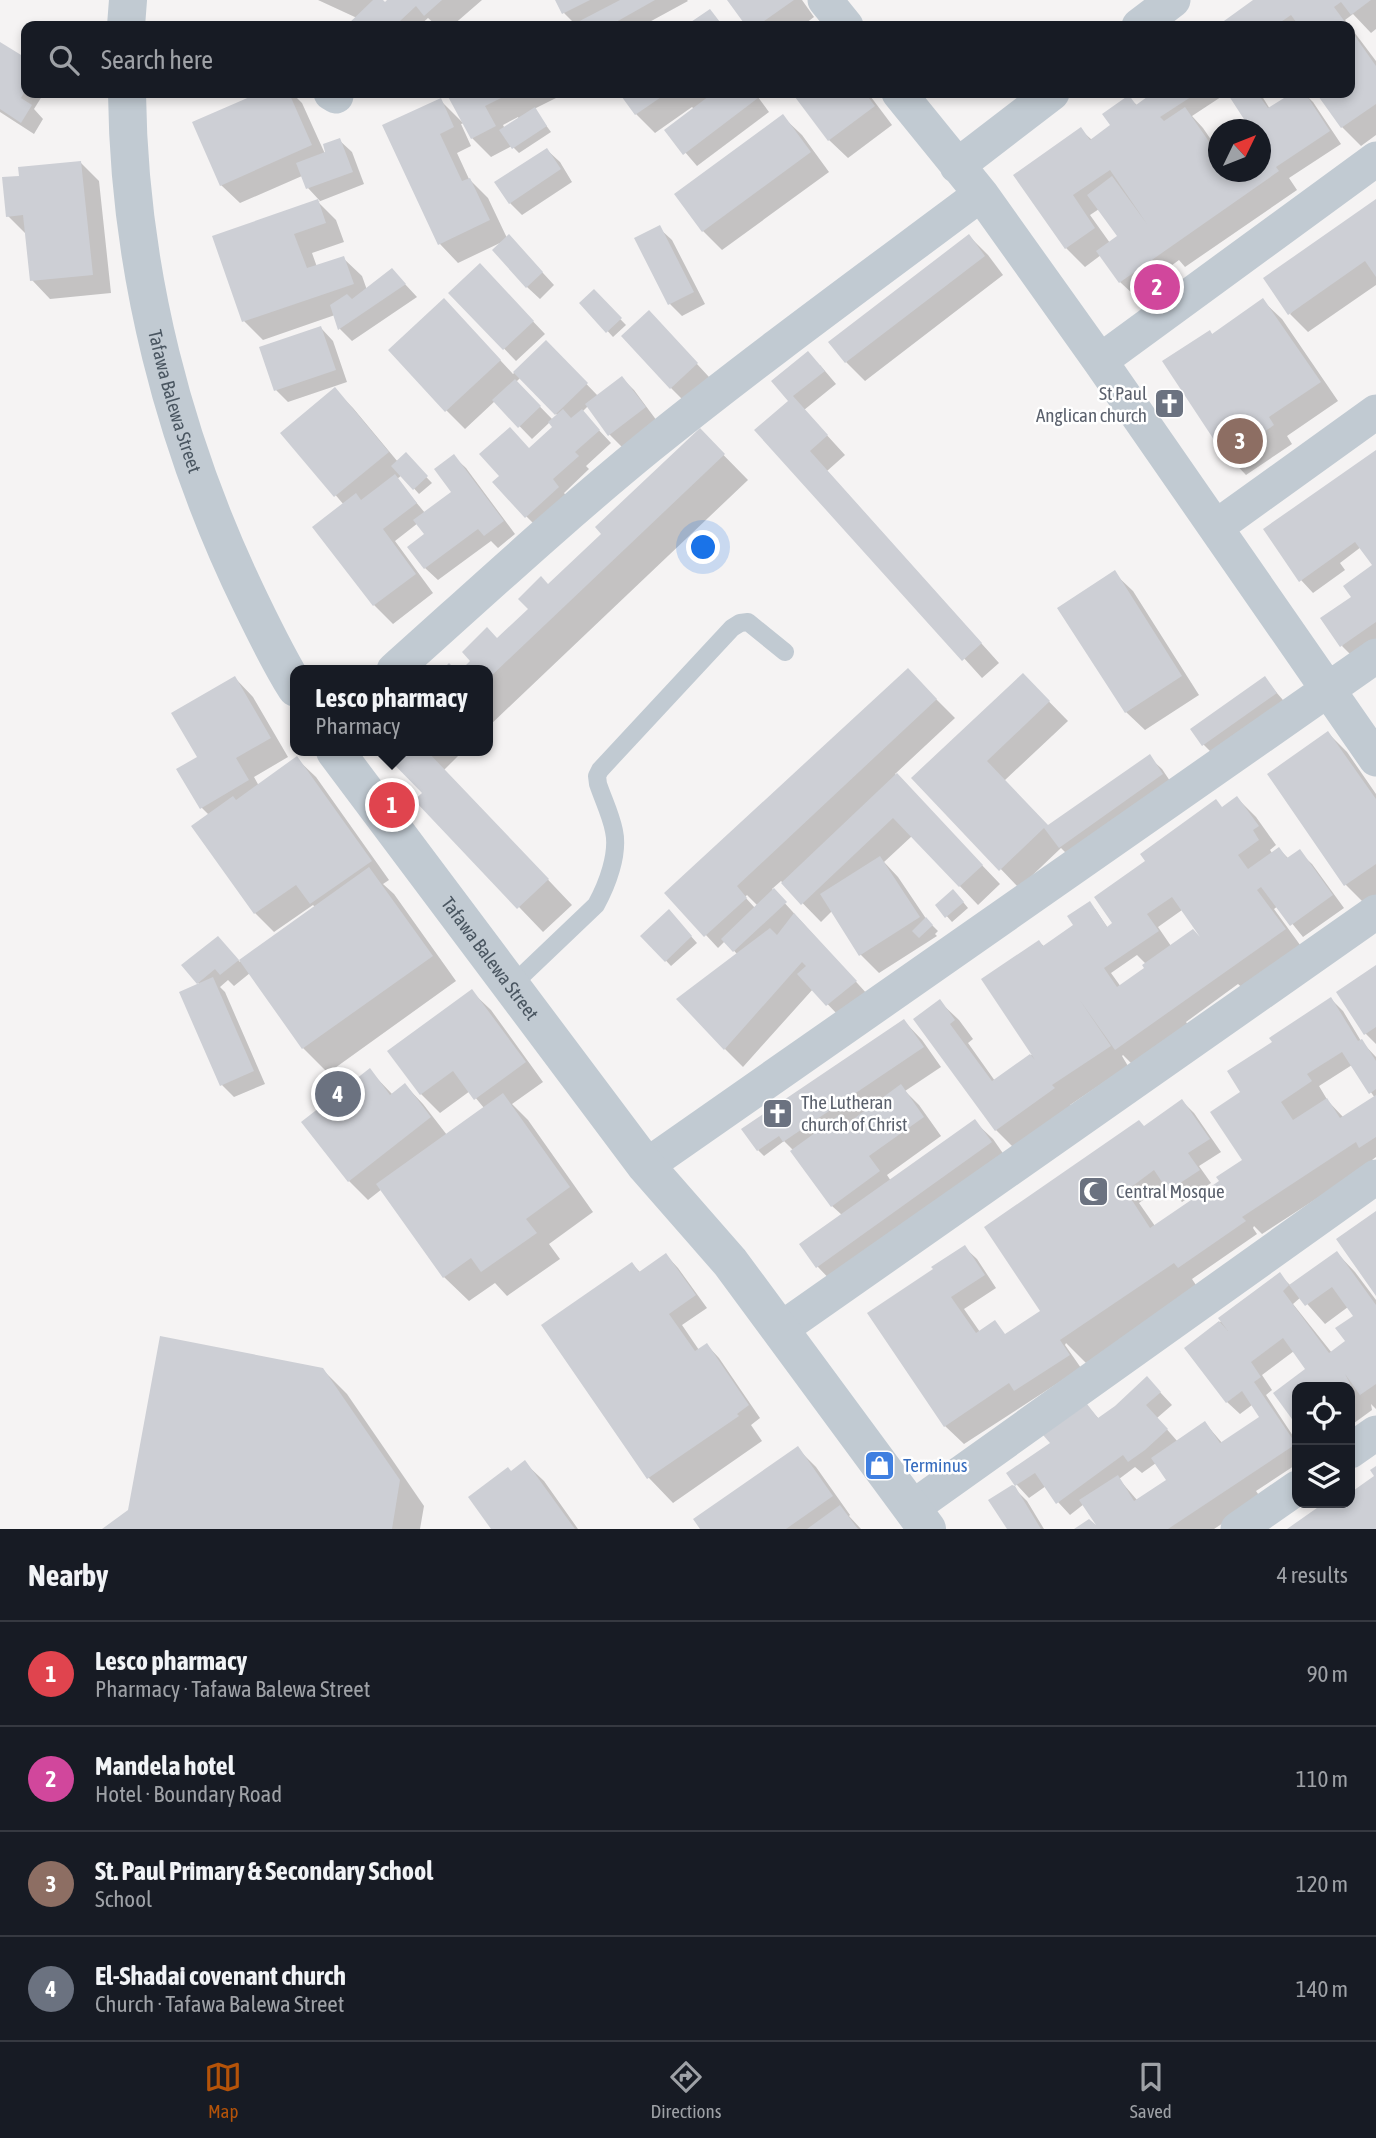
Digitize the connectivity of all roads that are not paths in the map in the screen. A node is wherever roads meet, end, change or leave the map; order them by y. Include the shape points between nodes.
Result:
1 (128, 0) edge
2 (825, 0) edge
3 (1173, 0) edge
4 (126, 21) edge
5 (842, 21) edge
6 (1146, 21) edge
7 (127, 98) edge
8 (903, 98) edge
9 (1045, 98) edge
10 (1376, 159) edge
11 (957, 166) junction
12 (981, 194) junction
13 (1100, 361) junction
14 (1376, 412) edge
15 (1216, 527) junction
16 (785, 652) dead end
17 (1376, 656) edge
18 (400, 665) edge
19 (290, 679) edge
20 (1328, 689) junction
21 (339, 756) edge
22 (1376, 759) edge
23 (1376, 912) edge
24 (511, 986) junction
25 (646, 1166) junction
26 (1376, 1177) edge
27 (781, 1329) junction
28 (1376, 1433) edge
29 (1355, 1448) edge
30 (1292, 1491) edge
31 (911, 1522) edge
32 (1238, 1529) edge

1 - 4 street
2 - 5 street
3 - 6 street
7 - 19 street, Tafawa Balewa Street via 136,225 175,411 204,498
8 - 11 street
9 - 11 street
10 - 13 street
11 - 12 street
12 - 13 street
12 - 18 street via 646,449
13 - 15 street
14 - 15 street
15 - 20 street
16 - 24 lane via 748,622 732,628 600,770 598,784 615,841 603,892 596,905
17 - 20 street
20 - 22 street
20 - 25 street
21 - 24 street, Tafawa Balewa Street
23 - 27 street
24 - 25 street, Tafawa Balewa Street
25 - 27 street
25 - 31 street via 707,1267
26 - 31 street
27 - 31 street
28 - 29 street
30 - 32 street

